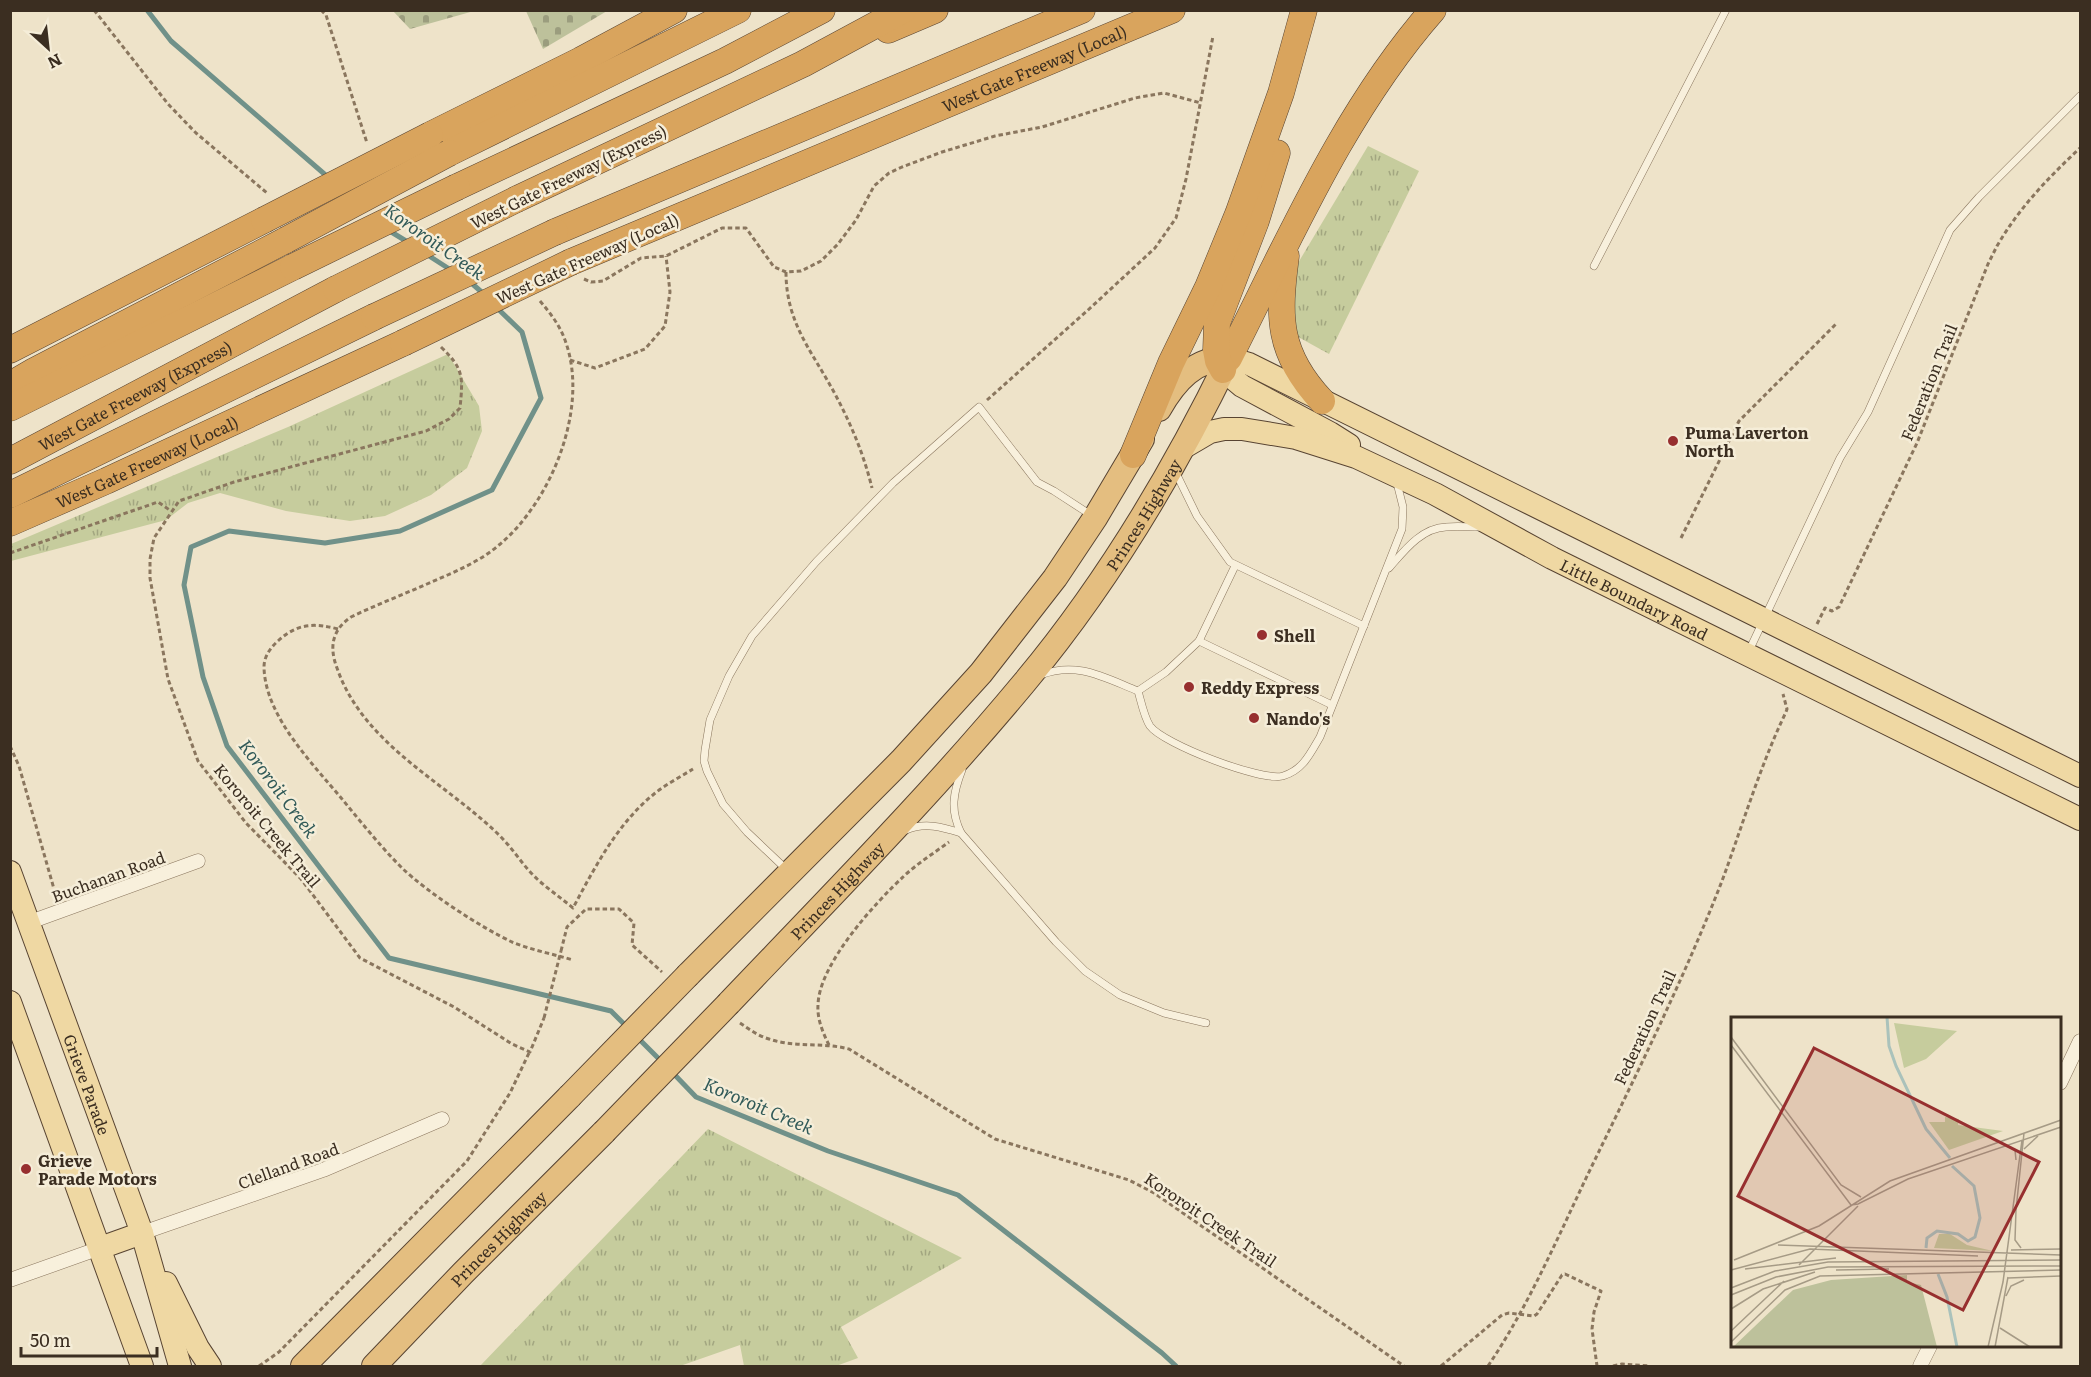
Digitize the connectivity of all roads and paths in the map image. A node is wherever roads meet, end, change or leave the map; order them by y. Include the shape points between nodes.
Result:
1 (94, 10) edge
2 (321, 10) edge
3 (674, 10) edge
4 (692, 10) edge
5 (738, 10) edge
6 (822, 10) edge
7 (903, 10) edge
8 (935, 10) edge
9 (1082, 10) edge
10 (1172, 10) edge
11 (1304, 10) edge
12 (1433, 10) edge
13 (1726, 10) edge
14 (1213, 36) dead end
15 (581, 60) junction
16 (803, 64) junction
17 (1281, 93) junction
18 (2080, 96) edge
19 (1201, 103) junction
20 (196, 133) dead end
21 (368, 143) dead end
22 (2080, 148) edge
23 (1288, 241) junction
24 (666, 256) junction
25 (1594, 266) dead end
26 (575, 268) junction
27 (786, 272) junction
28 (536, 295) dead end
29 (1837, 323) dead end
30 (10, 350) edge
31 (570, 360) junction
32 (1223, 362) junction
33 (10, 386) edge
34 (1322, 401) junction
35 (979, 407) junction
36 (10, 408) edge
37 (1133, 455) junction
38 (1177, 457) junction
39 (10, 461) edge
40 (1374, 464) junction
41 (1395, 475) junction
42 (234, 482) dead end
43 (10, 495) edge
44 (876, 500) junction
45 (171, 511) junction
46 (1095, 518) junction
47 (10, 523) edge
48 (1497, 527) junction
49 (1681, 538) dead end
50 (10, 553) edge
51 (1235, 566) junction
52 (1385, 573) junction
53 (1055, 578) junction
54 (1100, 581) junction
55 (1765, 620) junction
56 (1364, 626) junction
57 (338, 629) junction
58 (1814, 630) dead end
59 (1199, 641) junction
60 (1747, 655) junction
61 (1025, 681) junction
62 (1784, 689) dead end
63 (1137, 691) junction
64 (1332, 705) junction
65 (972, 743) junction
66 (10, 746) edge
67 (704, 761) junction
68 (2080, 776) edge
69 (2080, 819) edge
70 (961, 833) junction
71 (881, 843) junction
72 (198, 861) dead end
73 (10, 872) edge
74 (790, 873) junction
75 (60, 912) junction
76 (20, 926) edge
77 (561, 951) dead end
78 (573, 960) dead end
79 (10, 1002) edge
80 (1206, 1023) dead end
81 (2080, 1041) edge
82 (530, 1052) junction
83 (2061, 1081) edge
84 (442, 1119) dead end
85 (142, 1233) junction
86 (100, 1248) junction
87 (10, 1280) edge
88 (1519, 1314) junction
89 (1930, 1347) edge
90 (142, 1366) edge
91 (180, 1366) edge
92 (210, 1366) edge
93 (259, 1366) edge
94 (303, 1366) edge
95 (374, 1366) edge
96 (1404, 1366) edge
97 (1441, 1366) edge
98 (1488, 1366) edge
99 (1597, 1366) edge
100 (1613, 1366) edge
101 (1649, 1366) edge
102 (1920, 1366) edge

1 - 20 path via 168,104
2 - 21 path via 326,15
3 - 15 highway
4 - 15 highway
5 - 33 highway, bridge via 449,153
6 - 36 highway, bridge via 725,62 457,187
7 - 16 highway, West Gate Freeway (Express)
8 - 16 highway
9 - 43 highway, bridge via 555,232
10 - 26 highway, West Gate Freeway (Local)
11 - 17 highway
12 - 23 highway via 1359,111
13 - 25 lane
14 - 19 path
15 - 30 highway, bridge
16 - 39 highway, West Gate Freeway (Express), bridge via 336,289
17 - 32 highway via 1278,152 1217,323 1216,343
17 - 37 highway via 1234,224
18 - 55 lane via 1950,231 1868,412 1840,458
19 - 27 path via 1164,93 1135,98 1042,127 995,136 902,167 874,186 856,220 821,261 801,271
19 - 35 path via 1176,218 1155,248
22 - 58 path, Federation Trail via 2035,193 1997,246 1897,486 1839,606 1832,611 1825,608
23 - 32 highway
23 - 34 highway via 1281,297 1283,333 1296,365
24 - 26 path via 641,258 596,282 584,279
24 - 27 path via 722,228 746,228 774,267
24 - 31 path via 670,292 666,326 645,349 595,368
26 - 47 highway, West Gate Freeway (Local), bridge
27 - 44 path via 789,309 856,438
28 - 31 path via 555,320
29 - 49 path via 1739,421
31 - 57 path via 574,396 562,449 527,516 499,545 465,567 351,616
32 - 34 main road via 1249,364
32 - 37 highway via 1196,366 1182,376
32 - 38 highway, Princes Highway
32 - 40 main road via 1237,383 1330,433
34 - 55 main road
35 - 44 lane
35 - 46 lane via 1037,482
37 - 46 highway
38 - 40 main road, Little Boundary Road via 1199,437 1224,429 1296,438
38 - 51 lane via 1182,487 1197,516
38 - 54 highway, Princes Highway
40 - 41 main road, Little Boundary Road
41 - 48 main road, Little Boundary Road
41 - 52 lane via 1404,518
42 - 45 path, Kororoit Creek Trail via 179,501
44 - 67 lane via 752,636 710,720
45 - 50 path via 158,502
45 - 82 path, Kororoit Creek Trail via 154,538 150,578 168,679 198,761 246,823 301,879 360,958
46 - 53 highway
48 - 52 lane via 1432,530 1406,549
48 - 60 main road, Little Boundary Road
51 - 56 lane
51 - 59 lane
52 - 56 lane
53 - 54 highway via 1083,567
53 - 74 highway via 981,673
54 - 61 highway, Princes Highway
55 - 60 lane
55 - 68 main road
56 - 64 lane
57 - 67 path via 333,637 334,659 364,719 501,837 534,876 573,908 623,825 654,794
57 - 78 path via 318,623 305,626 288,632 267,653 264,666 271,698 288,731 355,816 403,868 513,942
59 - 63 lane via 1166,672
59 - 64 lane
60 - 69 main road, Little Boundary Road
61 - 63 lane via 1074,669
61 - 65 highway, Princes Highway
62 - 88 path, Federation Trail via 1782,696 1787,709 1721,882 1635,1078
63 - 64 lane via 1151,726 1175,742 1240,771 1263,776 1281,777 1298,769 1312,752
65 - 70 lane via 954,798 953,817
65 - 71 highway, Princes Highway
66 - 75 path
67 - 74 lane via 723,804
70 - 71 lane via 919,825
70 - 80 lane via 1085,971 1120,995 1164,1013
70 - 96 path, Kororoit Creek Trail via 906,874 840,950 826,974 818,1006 829,1045 849,1049 995,1139 1129,1180 1154,1192
71 - 95 highway, Princes Highway, bridge
72 - 75 street, Buchanan Road
73 - 76 main road, Grieve Parade
74 - 94 highway, bridge
75 - 76 street, Buchanan Road
76 - 85 main road, Grieve Parade
77 - 82 path, bridge via 544,1018
79 - 86 main road
81 - 83 street
82 - 93 path via 510,1093 467,1161 279,1352
84 - 85 street, Clelland Road via 323,1170
85 - 86 main road
85 - 91 main road, Grieve Parade
85 - 92 main road
86 - 87 street
86 - 90 main road
88 - 97 path via 1502,1315
88 - 98 path, Federation Trail
88 - 99 path via 1537,1314 1562,1275 1601,1291 1592,1329
89 - 102 street
100 - 101 path

